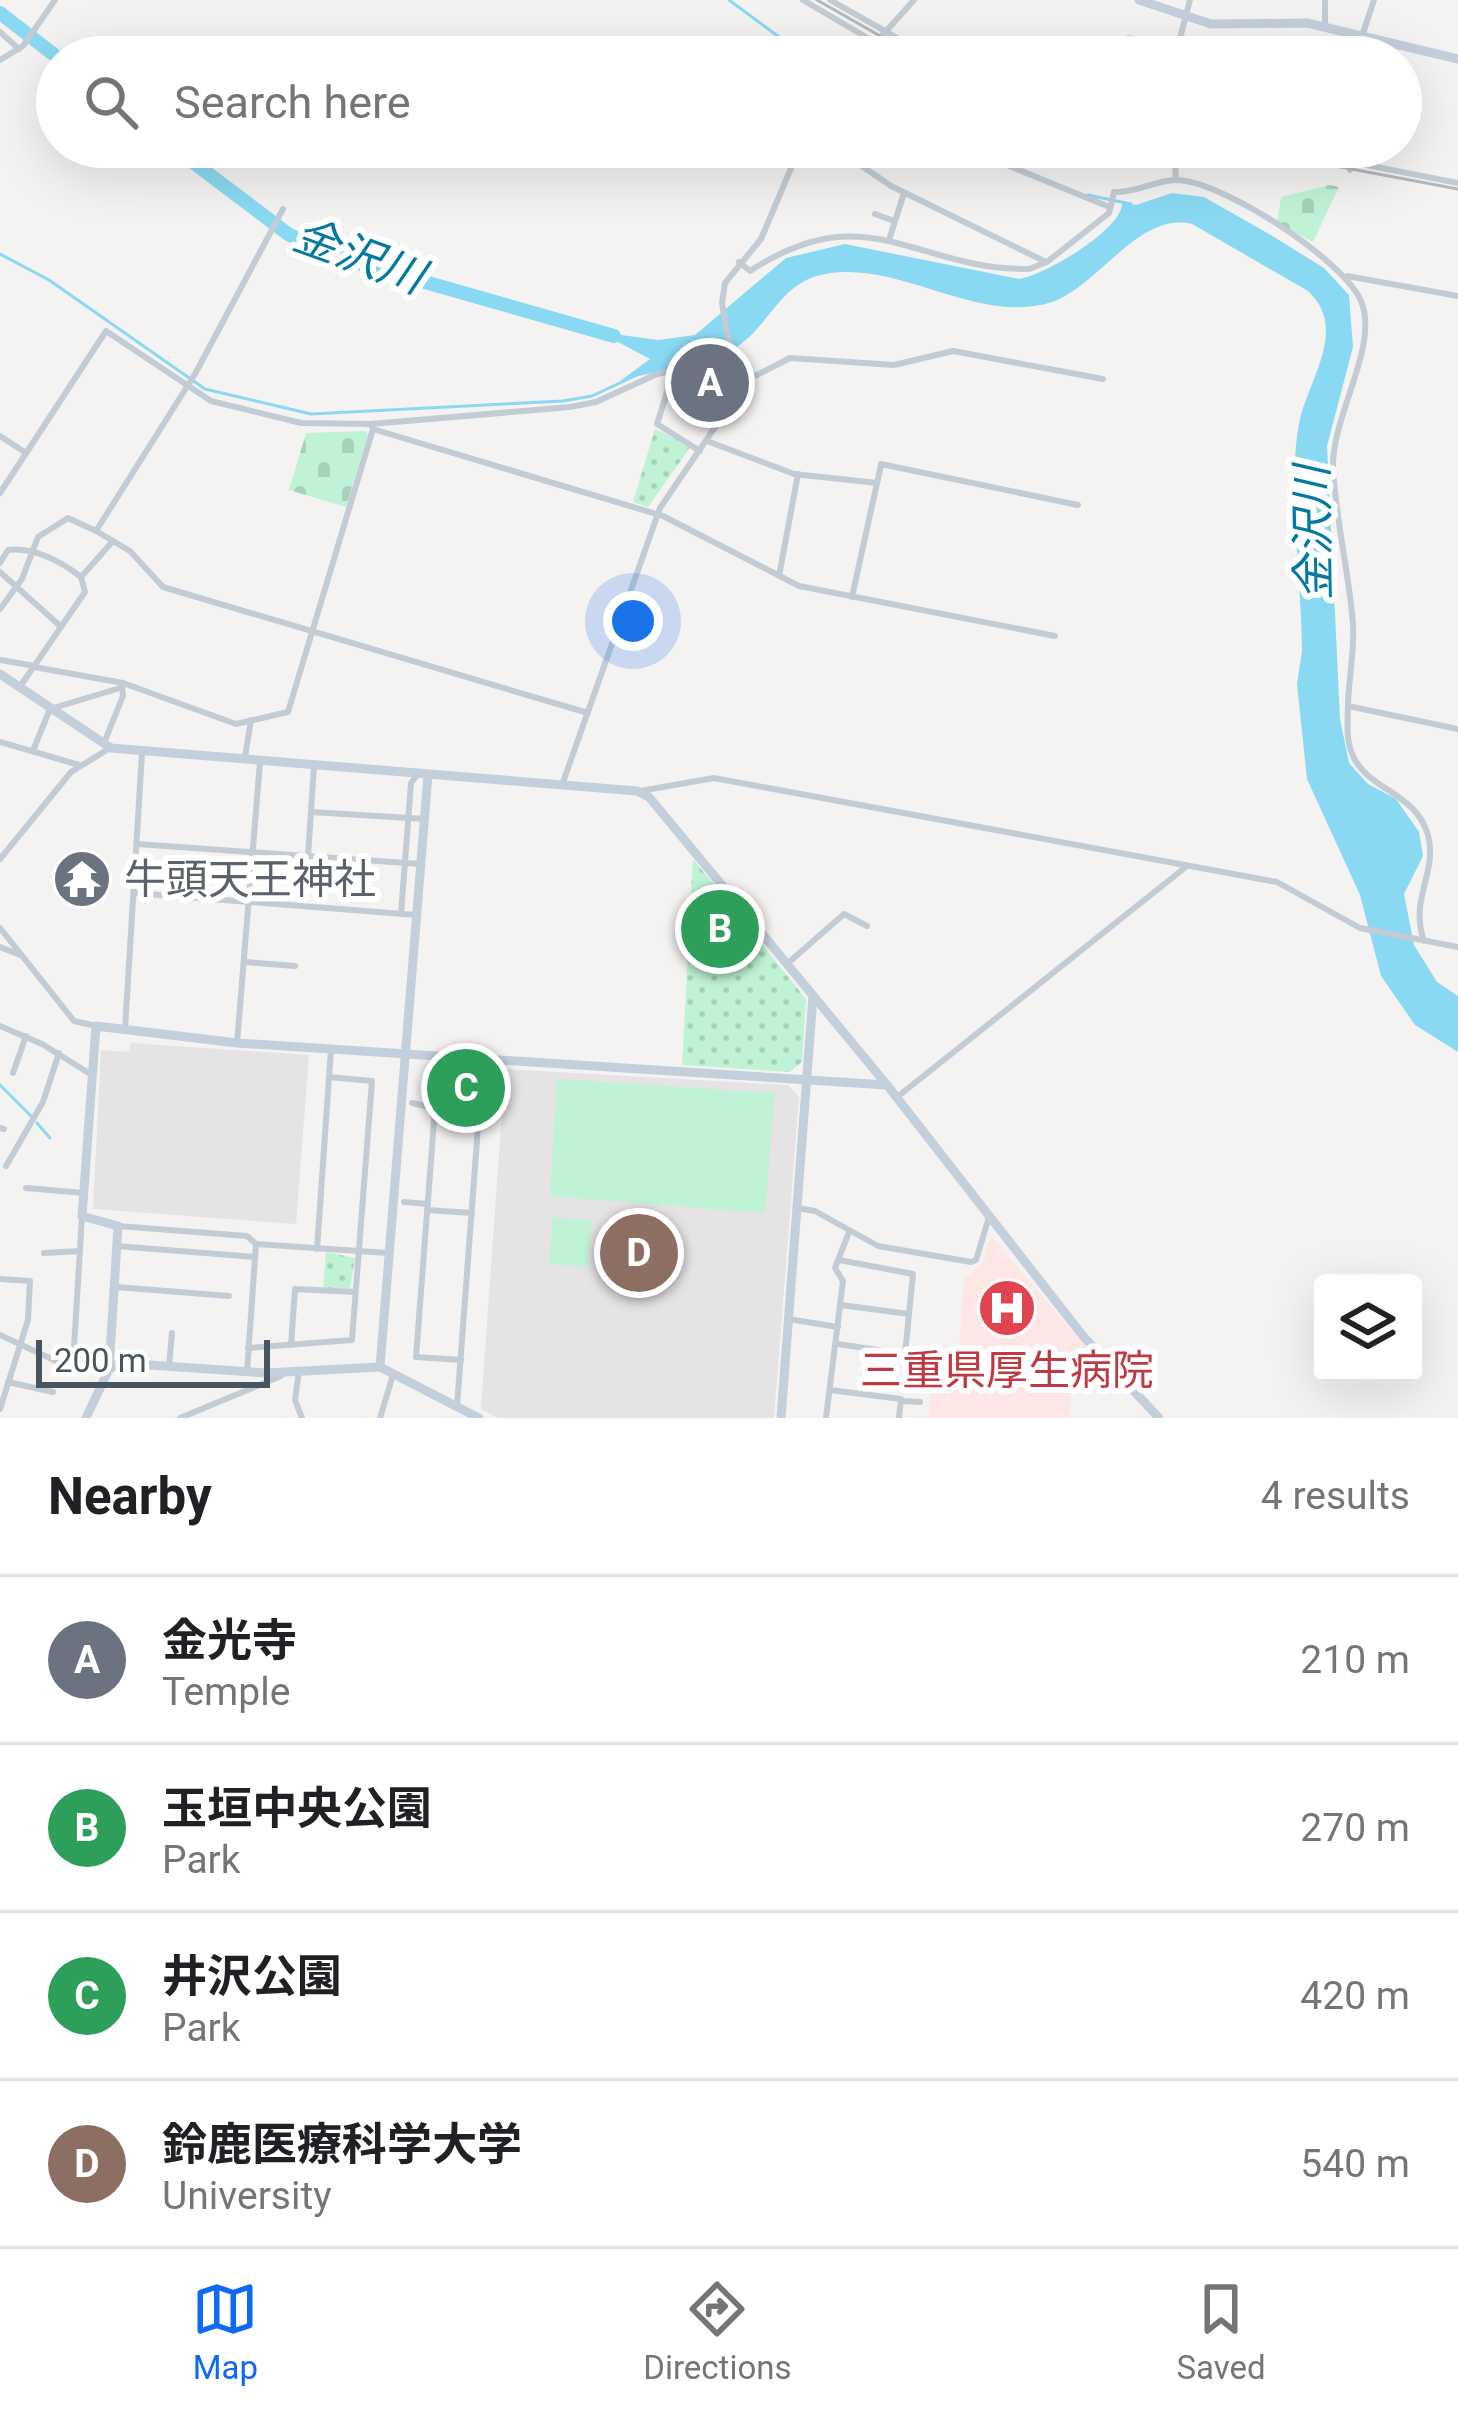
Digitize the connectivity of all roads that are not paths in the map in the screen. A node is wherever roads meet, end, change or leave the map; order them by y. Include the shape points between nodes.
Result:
1 (56, 0) edge
2 (803, 0) edge
3 (830, 0) edge
4 (914, 0) edge
5 (1139, 0) edge
6 (1190, 0) edge
7 (1325, 0) edge
8 (1373, 0) edge
9 (1186, 17) junction
10 (1325, 27) junction
11 (0, 32) edge
12 (885, 32) junction
13 (862, 36) edge
14 (882, 36) edge
15 (892, 36) edge
16 (1181, 36) edge
17 (1361, 36) joint
18 (21, 48) junction
19 (1422, 50) edge
20 (1458, 58) edge
21 (0, 60) edge
22 (791, 168) edge
23 (866, 168) edge
24 (1018, 168) edge
25 (1176, 168) edge
26 (1364, 168) edge
27 (1177, 180) junction
28 (1458, 183) edge
29 (904, 193) junction
30 (1108, 202) junction
31 (283, 209) dead end
32 (875, 214) dead end
33 (895, 221) junction
34 (889, 240) junction
35 (739, 262) junction
36 (1047, 262) junction
37 (1347, 276) junction
38 (1458, 296) edge
39 (733, 358) junction
40 (673, 374) junction
41 (733, 378) junction
42 (1103, 379) dead end
43 (186, 388) junction
44 (372, 427) junction
45 (0, 436) edge
46 (707, 441) junction
47 (700, 451) junction
48 (26, 452) junction
49 (798, 474) junction
50 (877, 483) junction
51 (0, 493) edge
52 (1078, 505) dead end
53 (658, 515) junction
54 (96, 531) junction
55 (113, 542) junction
56 (29, 551) junction
57 (0, 568) edge
58 (778, 576) junction
59 (81, 577) junction
60 (18, 584) junction
61 (852, 597) junction
62 (0, 609) edge
63 (59, 625) junction
64 (313, 632) junction
65 (1055, 636) dead end
66 (0, 660) edge
67 (34, 666) junction
68 (0, 674) edge
69 (122, 686) junction
70 (19, 688) junction
71 (1348, 706) junction
72 (50, 709) junction
73 (588, 713) junction
74 (251, 720) junction
75 (1458, 729) edge
76 (0, 742) edge
77 (107, 745) junction
78 (34, 748) junction
79 (142, 753) junction
80 (244, 761) junction
81 (260, 763) junction
82 (80, 765) junction
83 (314, 766) junction
84 (423, 775) junction
85 (562, 785) junction
86 (637, 791) junction
87 (311, 812) junction
88 (408, 818) junction
89 (425, 820) junction
90 (137, 844) junction
91 (254, 852) junction
92 (308, 856) junction
93 (0, 859) edge
94 (405, 863) junction
95 (420, 864) junction
96 (1187, 866) junction
97 (134, 893) junction
98 (250, 905) junction
99 (401, 914) junction
100 (416, 915) junction
101 (867, 926) dead end
102 (0, 928) edge
103 (1422, 940) junction
104 (0, 947) edge
105 (1458, 947) edge
106 (23, 956) junction
107 (245, 962) junction
108 (787, 964) junction
109 (295, 966) dead end
110 (813, 996) junction
111 (0, 1026) edge
112 (97, 1026) junction
113 (125, 1029) junction
114 (26, 1036) junction
115 (237, 1043) junction
116 (331, 1049) junction
117 (59, 1053) junction
118 (406, 1055) junction
119 (483, 1060) junction
120 (13, 1073) dead end
121 (93, 1076) junction
122 (329, 1078) junction
123 (806, 1079) junction
124 (887, 1085) junction
125 (896, 1098) junction
126 (412, 1103) dead end
127 (435, 1108) junction
128 (479, 1112) junction
129 (6, 1166) dead end
130 (26, 1188) dead end
131 (84, 1192) junction
132 (404, 1202) dead end
133 (428, 1207) junction
134 (797, 1208) junction
135 (472, 1213) junction
136 (82, 1216) junction
137 (989, 1217) junction
138 (118, 1226) junction
139 (849, 1232) junction
140 (256, 1244) junction
141 (116, 1246) junction
142 (316, 1249) junction
143 (80, 1251) junction
144 (359, 1251) junction
145 (44, 1253) dead end
146 (388, 1253) junction
147 (255, 1257) junction
148 (839, 1260) junction
149 (0, 1279) edge
150 (112, 1287) junction
151 (356, 1292) junction
152 (229, 1295) dead end
153 (841, 1305) junction
154 (909, 1313) junction
155 (788, 1319) junction
156 (839, 1328) junction
157 (172, 1334) dead end
158 (0, 1335) edge
159 (291, 1345) junction
160 (838, 1345) junction
161 (21, 1346) junction
162 (248, 1348) junction
163 (461, 1360) junction
164 (73, 1364) junction
165 (169, 1367) junction
166 (380, 1367) junction
167 (109, 1369) junction
168 (297, 1371) junction
169 (247, 1372) junction
170 (393, 1375) junction
171 (8, 1382) junction
172 (830, 1390) junction
173 (53, 1392) dead end
174 (901, 1401) junction
175 (920, 1402) dead end
176 (457, 1406) junction
177 (0, 1408) edge
178 (86, 1418) edge
179 (180, 1418) edge
180 (302, 1418) edge
181 (380, 1418) edge
182 (479, 1418) edge
183 (781, 1418) edge
184 (826, 1418) edge
185 (899, 1418) edge
186 (1160, 1418) edge

1 - 18 street
2 - 13 street
3 - 12 street
4 - 12 street
5 - 9 street
6 - 9 street
7 - 10 street
8 - 17 street
9 - 10 street
9 - 16 street
10 - 17 street
11 - 18 street
12 - 14 street
12 - 15 street
18 - 21 street
19 - 20 street
22 - 35 street via 761,239
23 - 29 street
24 - 30 street
25 - 27 street
26 - 28 street
27 - 30 street
27 - 37 street via 1204,184
29 - 33 street
29 - 36 street
30 - 36 street via 1109,213
31 - 43 street
32 - 33 street
33 - 34 street
34 - 35 street via 835,235 802,241 750,271
34 - 36 street via 1012,269
35 - 39 street via 724,283
37 - 38 street
37 - 71 street via 1366,326 1333,456 1353,626
39 - 40 street
39 - 41 street
40 - 44 street via 570,407
40 - 47 street via 657,424
41 - 42 street via 790,358 894,365 952,351
41 - 46 street via 728,408
43 - 44 street via 289,421
43 - 48 street via 106,331
43 - 54 street
44 - 53 street
44 - 64 street
45 - 48 street
46 - 47 street
46 - 49 street
47 - 53 street
48 - 51 street
49 - 50 street
49 - 58 street
50 - 52 street via 881,463
50 - 61 street
53 - 58 street
53 - 73 street
54 - 55 street
54 - 56 street via 64,519
55 - 59 street
55 - 64 street via 163,587
56 - 57 street via 8,550
56 - 59 street
56 - 60 street
57 - 60 street
58 - 61 street
59 - 63 street via 85,592
60 - 62 street
60 - 63 street
61 - 65 street
63 - 67 street
64 - 73 street
64 - 74 street via 288,712
66 - 67 street
67 - 69 street
67 - 70 street
68 - 70 street
69 - 72 street
69 - 74 street via 218,721
69 - 77 street
70 - 72 street
71 - 75 street
71 - 103 street via 1357,763 1412,804 1427,832 1430,857 1417,909
72 - 77 street
72 - 78 street
73 - 85 street
74 - 80 street
76 - 78 street
77 - 79 street
77 - 82 street
78 - 82 street
79 - 80 street
79 - 90 street
80 - 81 street
81 - 83 street
81 - 91 street
82 - 93 street
83 - 84 street
83 - 87 street
84 - 85 street
84 - 88 street via 411,784
84 - 89 street
85 - 86 street
86 - 96 street via 713,778
86 - 108 street via 665,810
87 - 88 street
87 - 92 street
88 - 89 street
88 - 94 street
89 - 95 street
90 - 91 street
90 - 97 street
91 - 92 street
91 - 98 street
92 - 94 street
94 - 95 street
94 - 99 street
95 - 100 street
96 - 103 street via 1290,886 1360,928
96 - 125 street
97 - 98 street
97 - 113 street
98 - 99 street
98 - 107 street
99 - 100 street
100 - 118 street
101 - 108 street via 844,914
102 - 106 street
103 - 105 street
104 - 106 street
106 - 112 street via 74,1021
107 - 109 street
107 - 115 street
108 - 110 street
110 - 123 street
110 - 124 street
111 - 114 street
112 - 113 street
112 - 121 street
113 - 115 street
114 - 117 street
114 - 120 street
115 - 116 street
116 - 118 street
116 - 122 street
117 - 121 street
117 - 129 street via 43,1102
118 - 119 street
118 - 146 street
119 - 123 street
119 - 128 street
121 - 131 street
122 - 142 street
122 - 144 street via 372,1081
123 - 124 street
123 - 134 street
124 - 125 street
125 - 137 street
126 - 127 street
127 - 128 street
127 - 133 street
128 - 135 street
130 - 131 street
131 - 136 street
132 - 133 street
133 - 135 street
133 - 163 street via 416,1357
134 - 139 street
134 - 155 street
135 - 163 street
136 - 138 street
136 - 143 street
137 - 139 street via 971,1262 878,1246
137 - 186 street via 1123,1384
138 - 140 street via 247,1236
138 - 141 street
139 - 148 street
140 - 142 street
140 - 147 street
141 - 147 street
141 - 150 street
142 - 144 street
143 - 145 street
143 - 164 street
144 - 146 street
144 - 151 street
146 - 166 street
147 - 162 street
148 - 153 street
148 - 154 street via 913,1274
149 - 161 street via 30,1281
150 - 152 street
150 - 167 street
151 - 159 street via 352,1340
151 - 159 street via 295,1289
153 - 154 street
153 - 156 street
154 - 160 street via 904,1354
155 - 156 street
155 - 183 street
156 - 160 street
157 - 165 street
158 - 161 street
159 - 162 street
160 - 172 street
161 - 164 street
161 - 171 street
162 - 169 street
163 - 176 street
164 - 167 street
165 - 167 street
165 - 169 street
166 - 168 street
166 - 170 street
167 - 178 street
168 - 169 street
168 - 179 street
168 - 180 street
170 - 176 street
170 - 181 street
171 - 173 street via 34,1395
171 - 177 street
172 - 174 street
172 - 184 street
174 - 175 street
174 - 185 street
176 - 182 street

